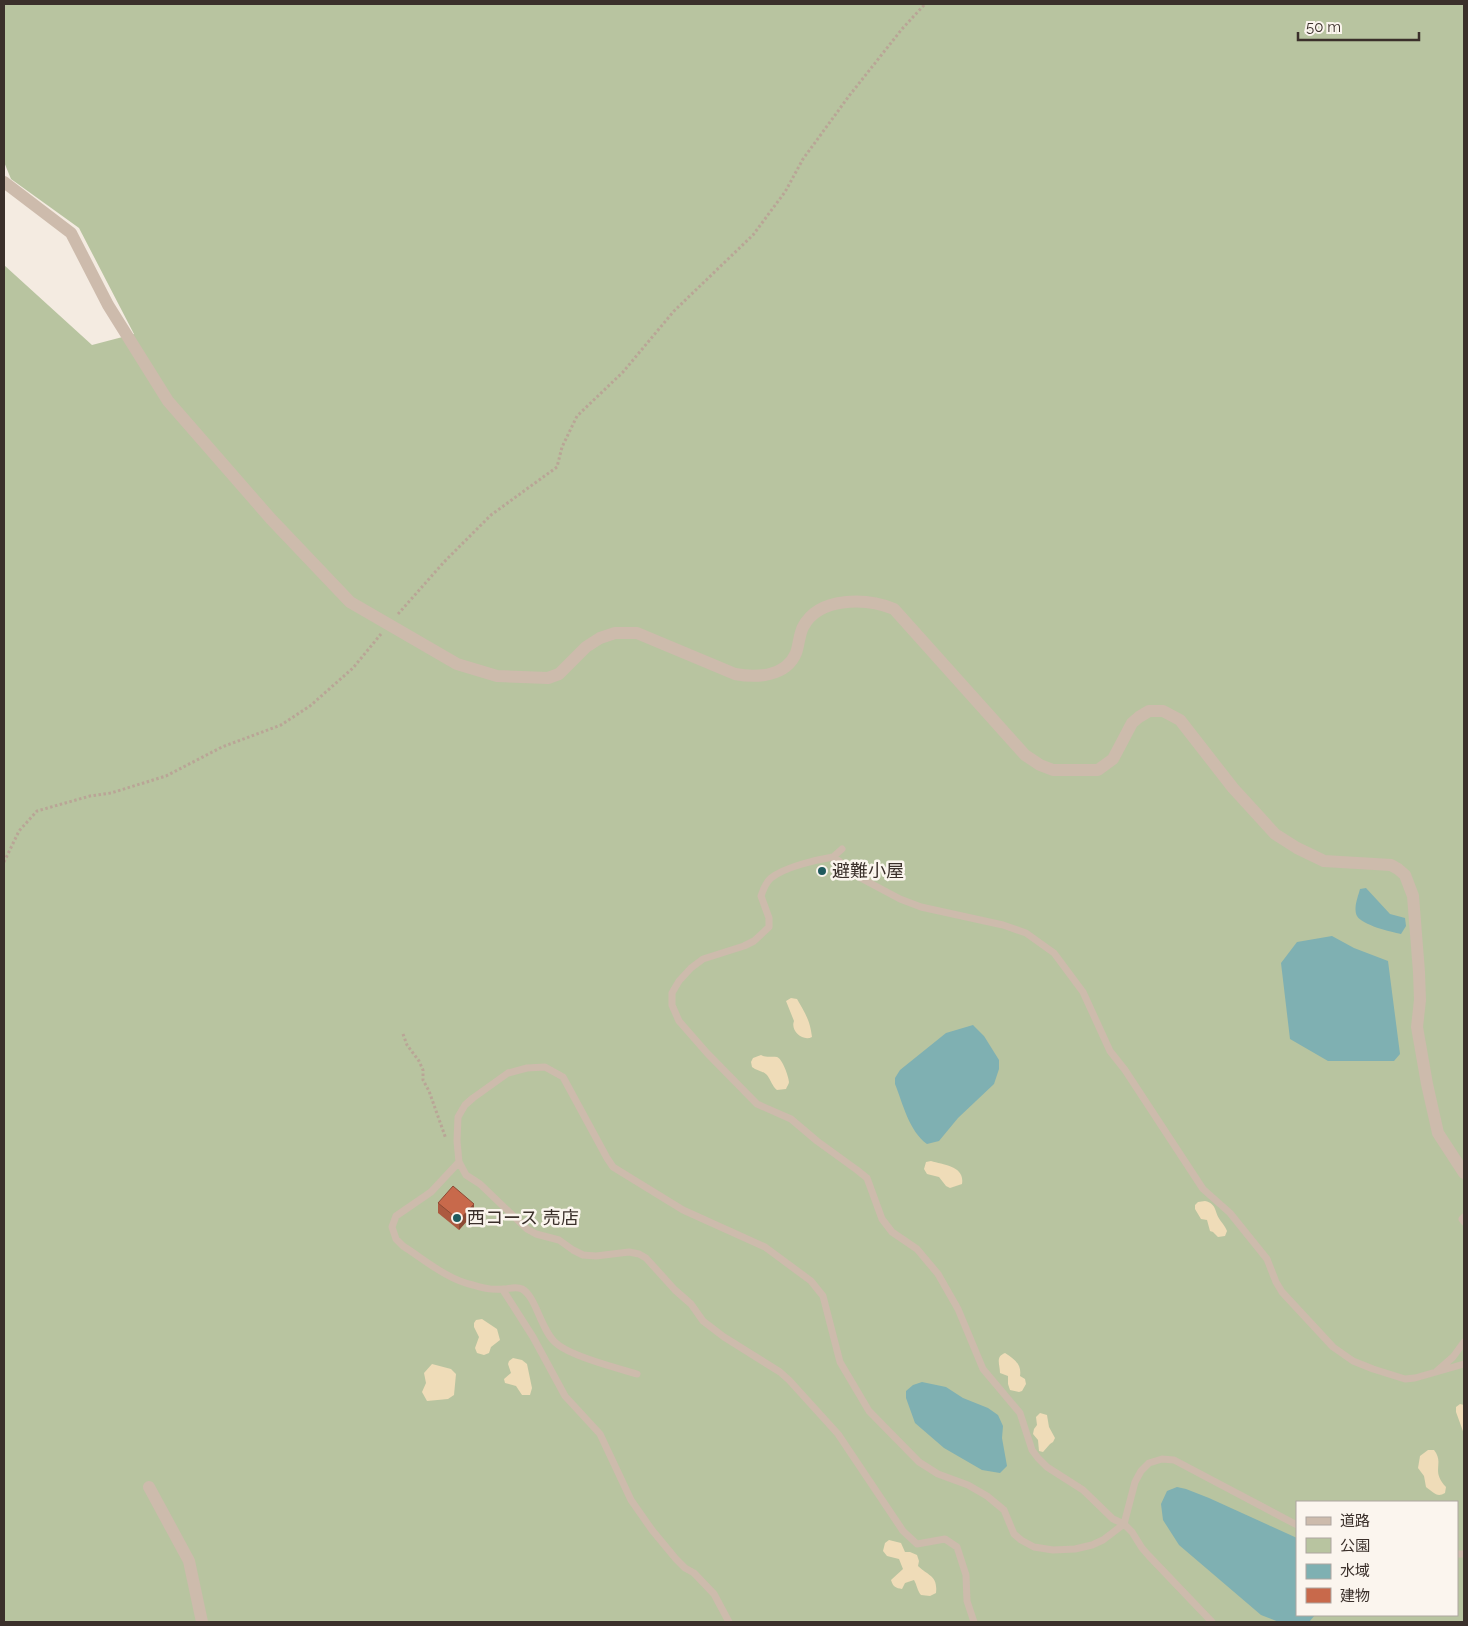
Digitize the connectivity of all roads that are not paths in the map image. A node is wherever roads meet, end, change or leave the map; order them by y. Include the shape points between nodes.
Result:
1 (4, 182) edge
2 (842, 849) dead end
3 (832, 857) junction
4 (460, 1162) junction
5 (1464, 1173) edge
6 (1464, 1217) edge
7 (1464, 1222) edge
8 (504, 1290) junction
9 (1464, 1342) edge
10 (1464, 1364) edge
11 (1435, 1373) junction
12 (637, 1374) dead end
13 (149, 1487) dead end
14 (1124, 1524) junction
15 (1296, 1524) edge
16 (1149, 1556) junction
17 (1142, 1561) dead end
18 (202, 1622) edge
19 (729, 1622) edge
20 (974, 1622) edge
21 (1212, 1622) edge

1 - 5 street via 71,233 108,305 168,401 271,519 350,602 457,664 497,676 548,678 559,674 600,638 625,632 636,633 735,674 764,676 785,667 795,654 803,627 812,616 827,606 840,603 870,603 894,609 1025,755 1040,766 1053,770 1098,770 1113,759 1132,723 1139,717 1149,711 1163,711 1180,720 1233,788 1275,834 1324,861 1391,865 1405,875 1413,896 1420,1000 1417,1027 1427,1084 1438,1133
2 - 3 lane
3 - 11 lane via 855,875 900,899 1026,933 1054,953 1083,992 1110,1052 1203,1189 1230,1213 1267,1259 1282,1292 1333,1347 1353,1361 1405,1379
3 - 14 lane via 790,868 770,878 761,896 769,927 754,941 702,959 690,968 672,993 672,1005 679,1021 757,1104 791,1119 867,1178 882,1219 892,1232 917,1249 938,1274 958,1309 983,1369 1020,1413 1032,1450 1047,1467 1083,1490 1113,1519
4 - 8 lane via 431,1192 396,1216 392,1227 396,1239 455,1279 473,1286
4 - 14 lane via 458,1117 465,1105 508,1073 545,1067 562,1077 613,1167 683,1210 765,1247 811,1281 823,1296 840,1362 869,1411 919,1462 987,1496 1004,1510 1014,1534 1034,1548 1075,1549 1092,1545
4 - 20 lane via 466,1175 536,1234 560,1240 584,1255 629,1252 646,1258 702,1321 780,1372 838,1434 912,1540 917,1544 945,1539 957,1547 966,1575 967,1601
6 - 7 lane
8 - 12 lane via 521,1288 530,1296 547,1333 556,1344
8 - 19 lane via 565,1396 600,1434 631,1500 676,1559 714,1594
9 - 11 lane
10 - 11 lane
13 - 18 street via 189,1561
14 - 15 lane via 1141,1471 1149,1463 1162,1459 1174,1460
14 - 16 lane
16 - 17 lane
16 - 21 lane

